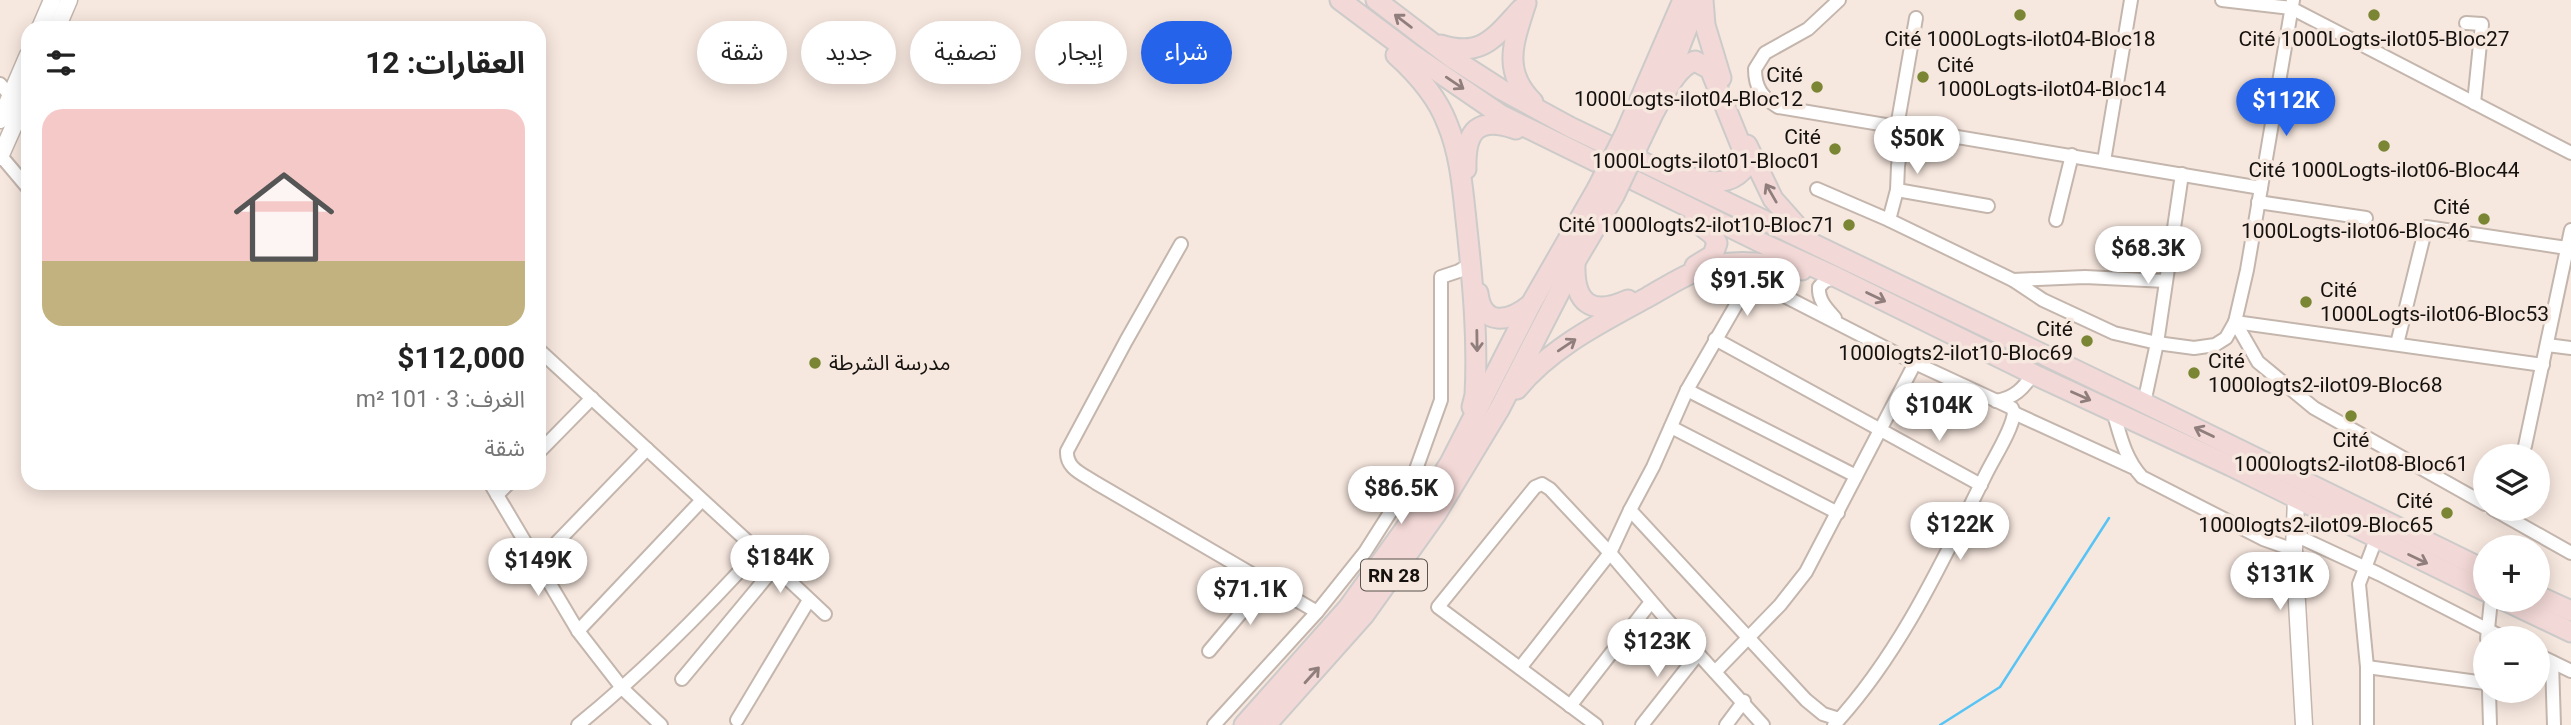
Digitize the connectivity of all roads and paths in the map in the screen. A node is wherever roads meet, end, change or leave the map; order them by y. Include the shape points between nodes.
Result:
1 (52, 0) edge
2 (69, 0) edge
3 (1340, 0) edge
4 (1376, 0) edge
5 (1668, 0) edge
6 (1683, 0) edge
7 (1700, 0) edge
8 (1839, 0) edge
9 (2131, 0) edge
10 (2222, 0) edge
11 (1528, 1) edge
12 (2292, 4) edge
13 (1358, 14) junction
14 (1916, 18) dead end
15 (43, 21) edge
16 (60, 21) edge
17 (2466, 23) dead end
18 (1671, 30) junction
19 (1430, 41) junction
20 (21, 74) edge
21 (2474, 103) junction
22 (10, 105) edge
23 (1655, 110) junction
24 (1544, 113) junction
25 (1901, 127) junction
26 (1634, 135) junction
27 (1558, 142) junction
28 (2571, 153) edge
29 (2072, 155) junction
30 (0, 157) edge
31 (2105, 161) junction
32 (1655, 167) junction
33 (2182, 174) junction
34 (21, 180) edge
35 (1641, 183) junction
36 (2260, 188) junction
37 (1817, 189) dead end
38 (1897, 190) junction
39 (1605, 192) junction
40 (2258, 202) junction
41 (1988, 206) dead end
42 (2366, 218) dead end
43 (1889, 220) junction
44 (2056, 220) dead end
45 (2571, 230) edge
46 (1181, 244) dead end
47 (1815, 244) junction
48 (2567, 248) junction
49 (1575, 262) junction
50 (1471, 264) junction
51 (1836, 277) junction
52 (2013, 280) junction
53 (2166, 281) junction
54 (1531, 304) junction
55 (1838, 322) junction
56 (2235, 322) junction
57 (1715, 339) junction
58 (2157, 343) junction
59 (2397, 344) junction
60 (2547, 345) junction
61 (2571, 348) edge
62 (546, 356) edge
63 (1915, 363) junction
64 (2543, 365) junction
65 (2033, 374) junction
66 (1687, 390) junction
67 (592, 398) junction
68 (1996, 401) junction
69 (2144, 403) junction
70 (1500, 408) junction
71 (2113, 411) junction
72 (2014, 413) junction
73 (1671, 427) junction
74 (1881, 430) junction
75 (1463, 438) junction
76 (2525, 444) edge
77 (546, 445) edge
78 (647, 449) junction
79 (2132, 467) junction
80 (1856, 476) junction
81 (1980, 485) junction
82 (495, 490) edge
83 (2473, 498) edge
84 (2296, 499) junction
85 (702, 500) junction
86 (1630, 510) junction
87 (1838, 513) junction
88 (2514, 521) edge
89 (2376, 538) junction
90 (2295, 543) junction
91 (758, 551) junction
92 (1611, 553) junction
93 (2571, 553) edge
94 (536, 564) junction
95 (2473, 564) edge
96 (775, 567) junction
97 (2365, 569) junction
98 (1267, 582) junction
99 (2473, 585) edge
100 (2550, 598) edge
101 (809, 600) junction
102 (1651, 602) junction
103 (2571, 603) edge
104 (2550, 607) edge
105 (1317, 612) junction
106 (2534, 612) edge
107 (825, 614) dead end
108 (2568, 626) edge
109 (2473, 627) edge
110 (578, 631) junction
111 (1747, 639) junction
112 (1209, 651) dead end
113 (1698, 654) junction
114 (2552, 663) joint
115 (2367, 667) junction
116 (1520, 668) junction
117 (2571, 671) edge
118 (1715, 672) junction
119 (682, 679) dead end
120 (2473, 681) edge
121 (623, 689) junction
122 (1744, 701) junction
123 (2489, 703) edge
124 (1570, 706) junction
125 (737, 720) dead end
126 (1837, 722) edge
127 (578, 725) edge
128 (662, 725) edge
129 (1214, 725) edge
130 (1244, 725) edge
131 (1266, 725) edge
132 (1596, 725) edge
133 (1642, 725) edge
134 (1726, 725) edge
135 (1763, 725) edge
136 (2304, 725) edge
137 (2367, 725) edge
138 (2490, 725) edge
139 (2554, 725) edge

1 - 15 street
2 - 16 street
3 - 13 highway
19 -> 4 highway
5 - 18 highway
6 - 18 highway
7 - 23 highway, RN 28
47 -> 7 highway via 1773,199 1758,170 1718,71
8 - 25 street via 1808,29 1765,53 1755,69 1757,88 1778,107
9 - 31 street
10 - 12 street
11 - 19 highway via 1478,48 1455,50
11 - 24 highway via 1514,44 1514,70 1520,88
12 - 21 street
12 - 36 street
13 -> 27 highway via 1501,115
13 - 50 highway via 1410,67 1448,125 1463,194
14 - 25 street
17 - 21 street via 2482,24
18 - 26 highway
19 - 24 highway
20 - 22 street
21 - 28 street
22 - 30 street
23 - 26 highway, RN 28
23 - 32 highway via 1681,70 1695,61 1703,64 1715,79 1744,153 1743,170 1736,178 1720,182
24 - 32 highway
25 - 29 street
25 - 38 street
26 - 39 highway, RN 28, bridge
27 - 35 highway
27 - 54 highway via 1493,123 1473,131 1466,146 1482,308 1493,317 1508,318
29 - 31 street
29 - 44 street
30 - 34 street
31 - 33 street
32 - 47 highway
33 - 36 street
33 - 53 street
35 - 49 highway via 1713,235 1717,247 1713,255 1606,307 1580,296
35 - 51 highway
36 - 40 street
37 - 43 street
38 - 41 street
38 - 43 street
39 - 49 highway, RN 28
39 - 54 highway
40 - 42 street
40 - 56 street
43 - 52 street
45 - 48 street
46 - 98 street via 1067,451 1067,461 1096,483
47 - 69 highway
48 - 59 street via 2426,227
48 - 60 street
49 - 70 highway, RN 28
50 -> 75 highway via 1475,395
50 - 105 street via 1441,277 1441,400 1414,475 1366,552
51 - 55 street via 1825,281 1819,292
51 -> 65 highway
70 -> 51 highway via 1527,376 1566,345 1693,273 1714,265 1758,262
52 - 53 street
52 - 58 street via 2043,300 2114,333
53 - 58 street
54 - 75 highway
55 - 57 street via 1751,279
55 - 63 street
56 - 58 street via 2226,338 2215,345 2194,348
56 - 59 street
56 - 83 street via 2258,362 2314,408
57 - 66 street
57 - 74 street
58 - 69 street
59 - 64 street
60 - 61 street
60 - 64 street
62 - 67 street
63 - 68 street
63 - 74 street
64 - 76 street
65 - 68 street via 2011,398
65 -> 71 highway
66 - 73 street
66 - 80 street
67 - 77 street
67 - 78 street
68 - 72 street
95 -> 69 highway
131 -> 70 highway, RN 28 via 1364,615 1405,560
71 - 79 street
71 - 84 highway
72 - 79 street
72 - 81 street
73 - 86 street
73 - 87 street
74 - 80 street
74 - 81 street
75 - 130 highway, RN 28 via 1428,497 1348,608
78 - 85 street
78 - 94 street
79 - 90 street via 2263,539
80 - 87 street
81 - 126 street via 1898,640
82 - 94 street
84 - 89 highway
84 - 90 street
85 - 91 street
85 - 110 street
86 - 92 street
86 - 111 street
87 - 111 street via 1793,591
88 - 93 street
89 - 97 street
89 -> 99 highway
90 - 97 street
90 - 136 street
91 - 96 street
91 - 121 street via 700,616
92 - 102 street
92 - 116 street
92 - 116 street via 1550,489 1535,486 1438,607
94 - 110 street
96 - 101 street
96 - 119 street
97 - 109 street
97 - 115 street via 2359,584
98 - 105 street
98 - 112 street
100 - 103 highway
101 - 107 street
101 - 125 street
102 - 113 street
102 - 124 street
104 - 108 highway
105 - 129 street
106 - 108 highway
110 - 121 street
111 - 118 street
111 - 126 street via 1806,700
113 - 118 street
113 - 133 street
114 - 117 street
114 - 139 street
115 - 120 street
115 - 137 street
116 - 124 street
118 - 122 street
121 - 127 street
121 - 128 street
122 - 134 street
122 - 135 street
123 - 138 street
124 - 132 street

